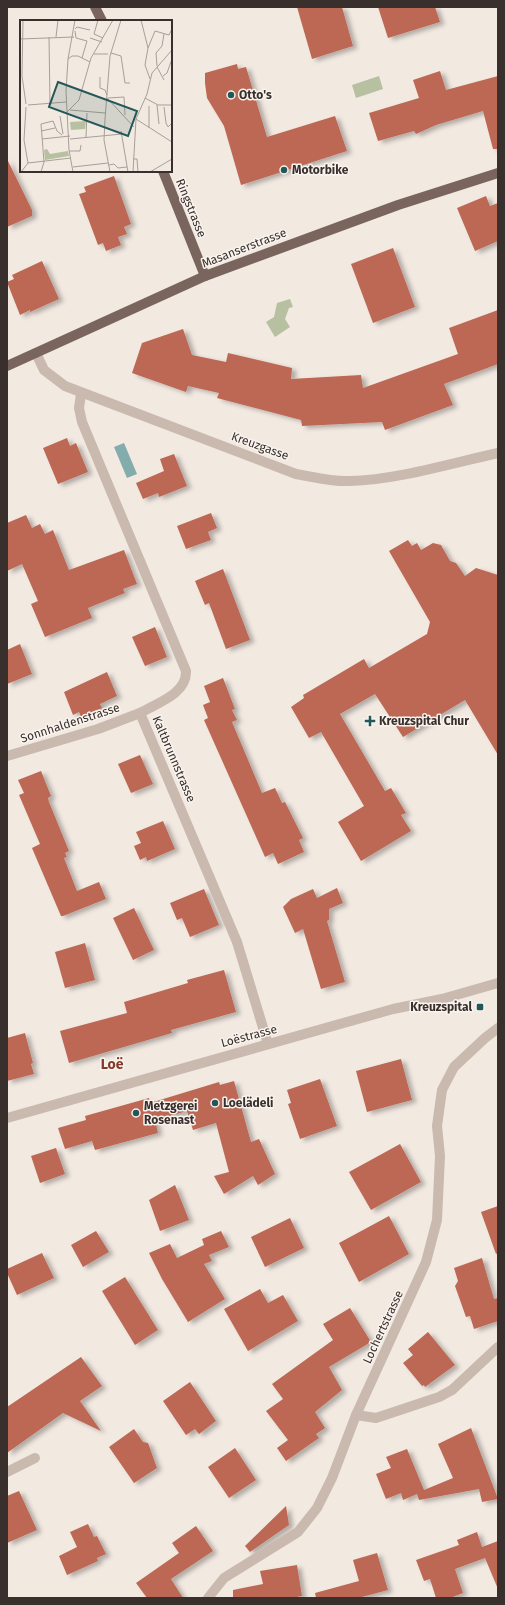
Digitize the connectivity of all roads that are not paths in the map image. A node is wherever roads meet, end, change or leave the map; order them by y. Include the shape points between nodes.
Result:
1 (95, 7) edge
2 (102, 20) edge
3 (163, 172) edge
4 (498, 173) edge
5 (205, 276) junction
6 (36, 353) junction
7 (7, 366) edge
8 (81, 394) junction
9 (498, 453) edge
10 (140, 713) junction
11 (7, 756) edge
12 (498, 983) edge
13 (498, 1028) edge
14 (268, 1044) junction
15 (7, 1118) edge
16 (498, 1347) edge
17 (356, 1416) junction
18 (35, 1458) dead end
19 (7, 1472) edge
20 (208, 1598) edge

1 - 2 main road
3 - 5 main road, Ringstrasse
4 - 5 main road, Masanserstrasse via 398,205
5 - 6 main road, Masanserstrasse
6 - 7 main road, Masanserstrasse
6 - 8 street, Kreuzgasse via 44,370 50,376
8 - 9 street, Kreuzgasse via 296,474 323,479 349,482 378,479
8 - 10 street, Kaltbrunnstrasse via 79,408 82,422 186,671 185,683 181,688
10 - 11 street, Sonnhaldenstrasse via 98,729
10 - 14 street, Kaltbrunnstrasse via 237,942
12 - 14 street, Loëstrasse
13 - 17 street, Lochertstrasse via 454,1067 442,1090 437,1126 440,1156 437,1220 432,1243 415,1288
14 - 15 street, Loëstrasse
16 - 17 street via 452,1390 439,1397 376,1418
17 - 20 street, Lochertstrasse via 332,1478 307,1522 289,1539 224,1578
18 - 19 street

